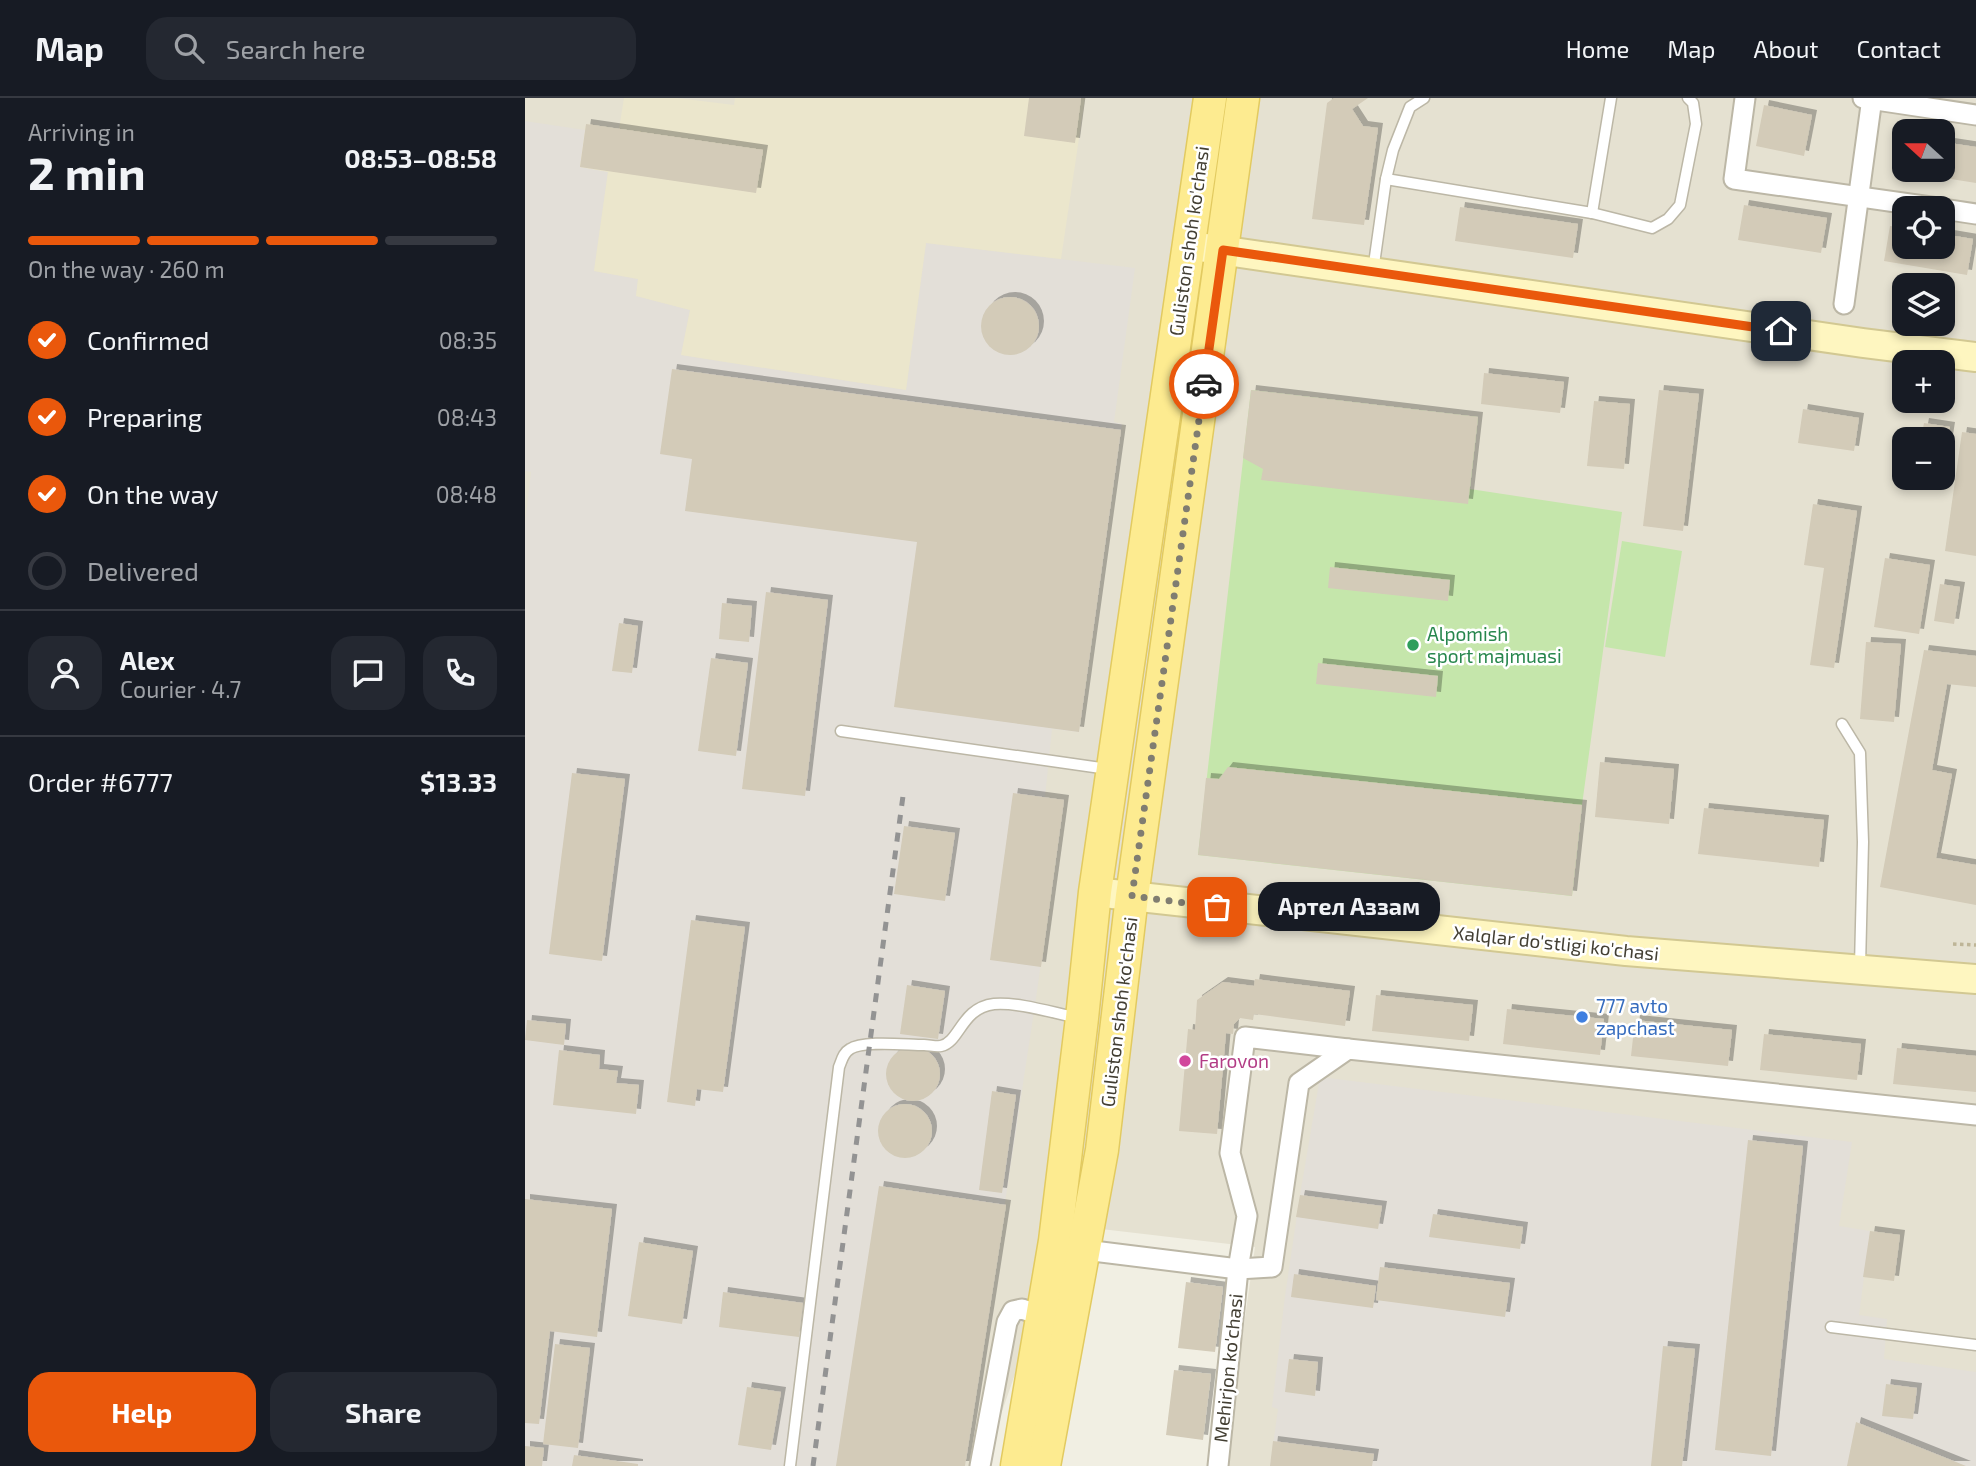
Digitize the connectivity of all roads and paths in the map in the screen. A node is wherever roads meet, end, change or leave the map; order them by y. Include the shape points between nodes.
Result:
1 (1209, 98) edge
2 (1243, 98) edge
3 (1425, 98) edge
4 (1611, 98) edge
5 (1688, 98) edge
6 (1745, 98) edge
7 (1869, 98) edge
8 (1976, 115) edge
9 (1386, 178) junction
10 (1859, 197) junction
11 (1892, 202) edge
12 (1955, 211) edge
13 (1592, 213) junction
14 (1976, 214) edge
15 (1189, 246) junction
16 (1223, 250) junction
17 (1373, 271) junction
18 (1844, 304) dead end
19 (1976, 357) edge
20 (1842, 724) dead end
21 (841, 731) dead end
22 (1112, 770) junction
23 (1095, 892) junction
24 (1132, 896) junction
25 (1953, 944) dead end
26 (1976, 945) edge
27 (1860, 970) junction
28 (1976, 979) edge
29 (1082, 1018) junction
30 (1348, 1049) junction
31 (1976, 1115) edge
32 (1085, 1250) junction
33 (1238, 1269) junction
34 (1831, 1327) dead end
35 (1040, 1328) junction
36 (1976, 1345) edge
37 (789, 1466) edge
38 (980, 1466) edge
39 (1017, 1466) edge
40 (1044, 1466) edge
41 (1218, 1466) edge

1 - 15 main road, Guliston shoh ko'chasi
2 - 16 main road, Guliston shoh ko'chasi
3 - 9 lane via 1410,107
4 - 13 lane
5 - 13 lane via 1696,124 1680,205 1652,228
6 - 10 street via 1734,179
7 - 8 street
7 - 10 street
9 - 13 lane
9 - 17 lane
10 - 11 street
10 - 18 street
12 - 14 street
15 - 16 street
15 - 22 main road, Guliston shoh ko'chasi
16 - 17 street
16 - 24 main road, Guliston shoh ko'chasi
17 - 19 street
20 - 27 lane via 1860,753
21 - 22 lane
22 - 23 main road, Guliston shoh ko'chasi
23 - 24 street, Xalqlar do'stligi ko'chasi
23 - 29 main road, Guliston shoh ko'chasi
24 - 27 street, Xalqlar do'stligi ko'chasi via 1626,951
24 - 32 main road, Guliston shoh ko'chasi via 1102,1150
25 - 26 path
27 - 28 street, Xalqlar do'stligi ko'chasi
29 - 35 main road, Guliston shoh ko'chasi
29 - 37 lane via 1008,1004 990,1005 964,1020 953,1039 942,1046 861,1046 843,1055
30 - 31 street
30 - 33 street via 1299,1083 1272,1267
30 - 33 street, Mehirjon ko'chasi via 1245,1037 1230,1153 1247,1216
32 - 33 street
32 - 40 main road, Guliston shoh ko'chasi
33 - 41 street, Mehirjon ko'chasi
34 - 36 lane
35 - 38 street via 1034,1313 1022,1309 1013,1311 1007,1322
35 - 39 main road, Guliston shoh ko'chasi

